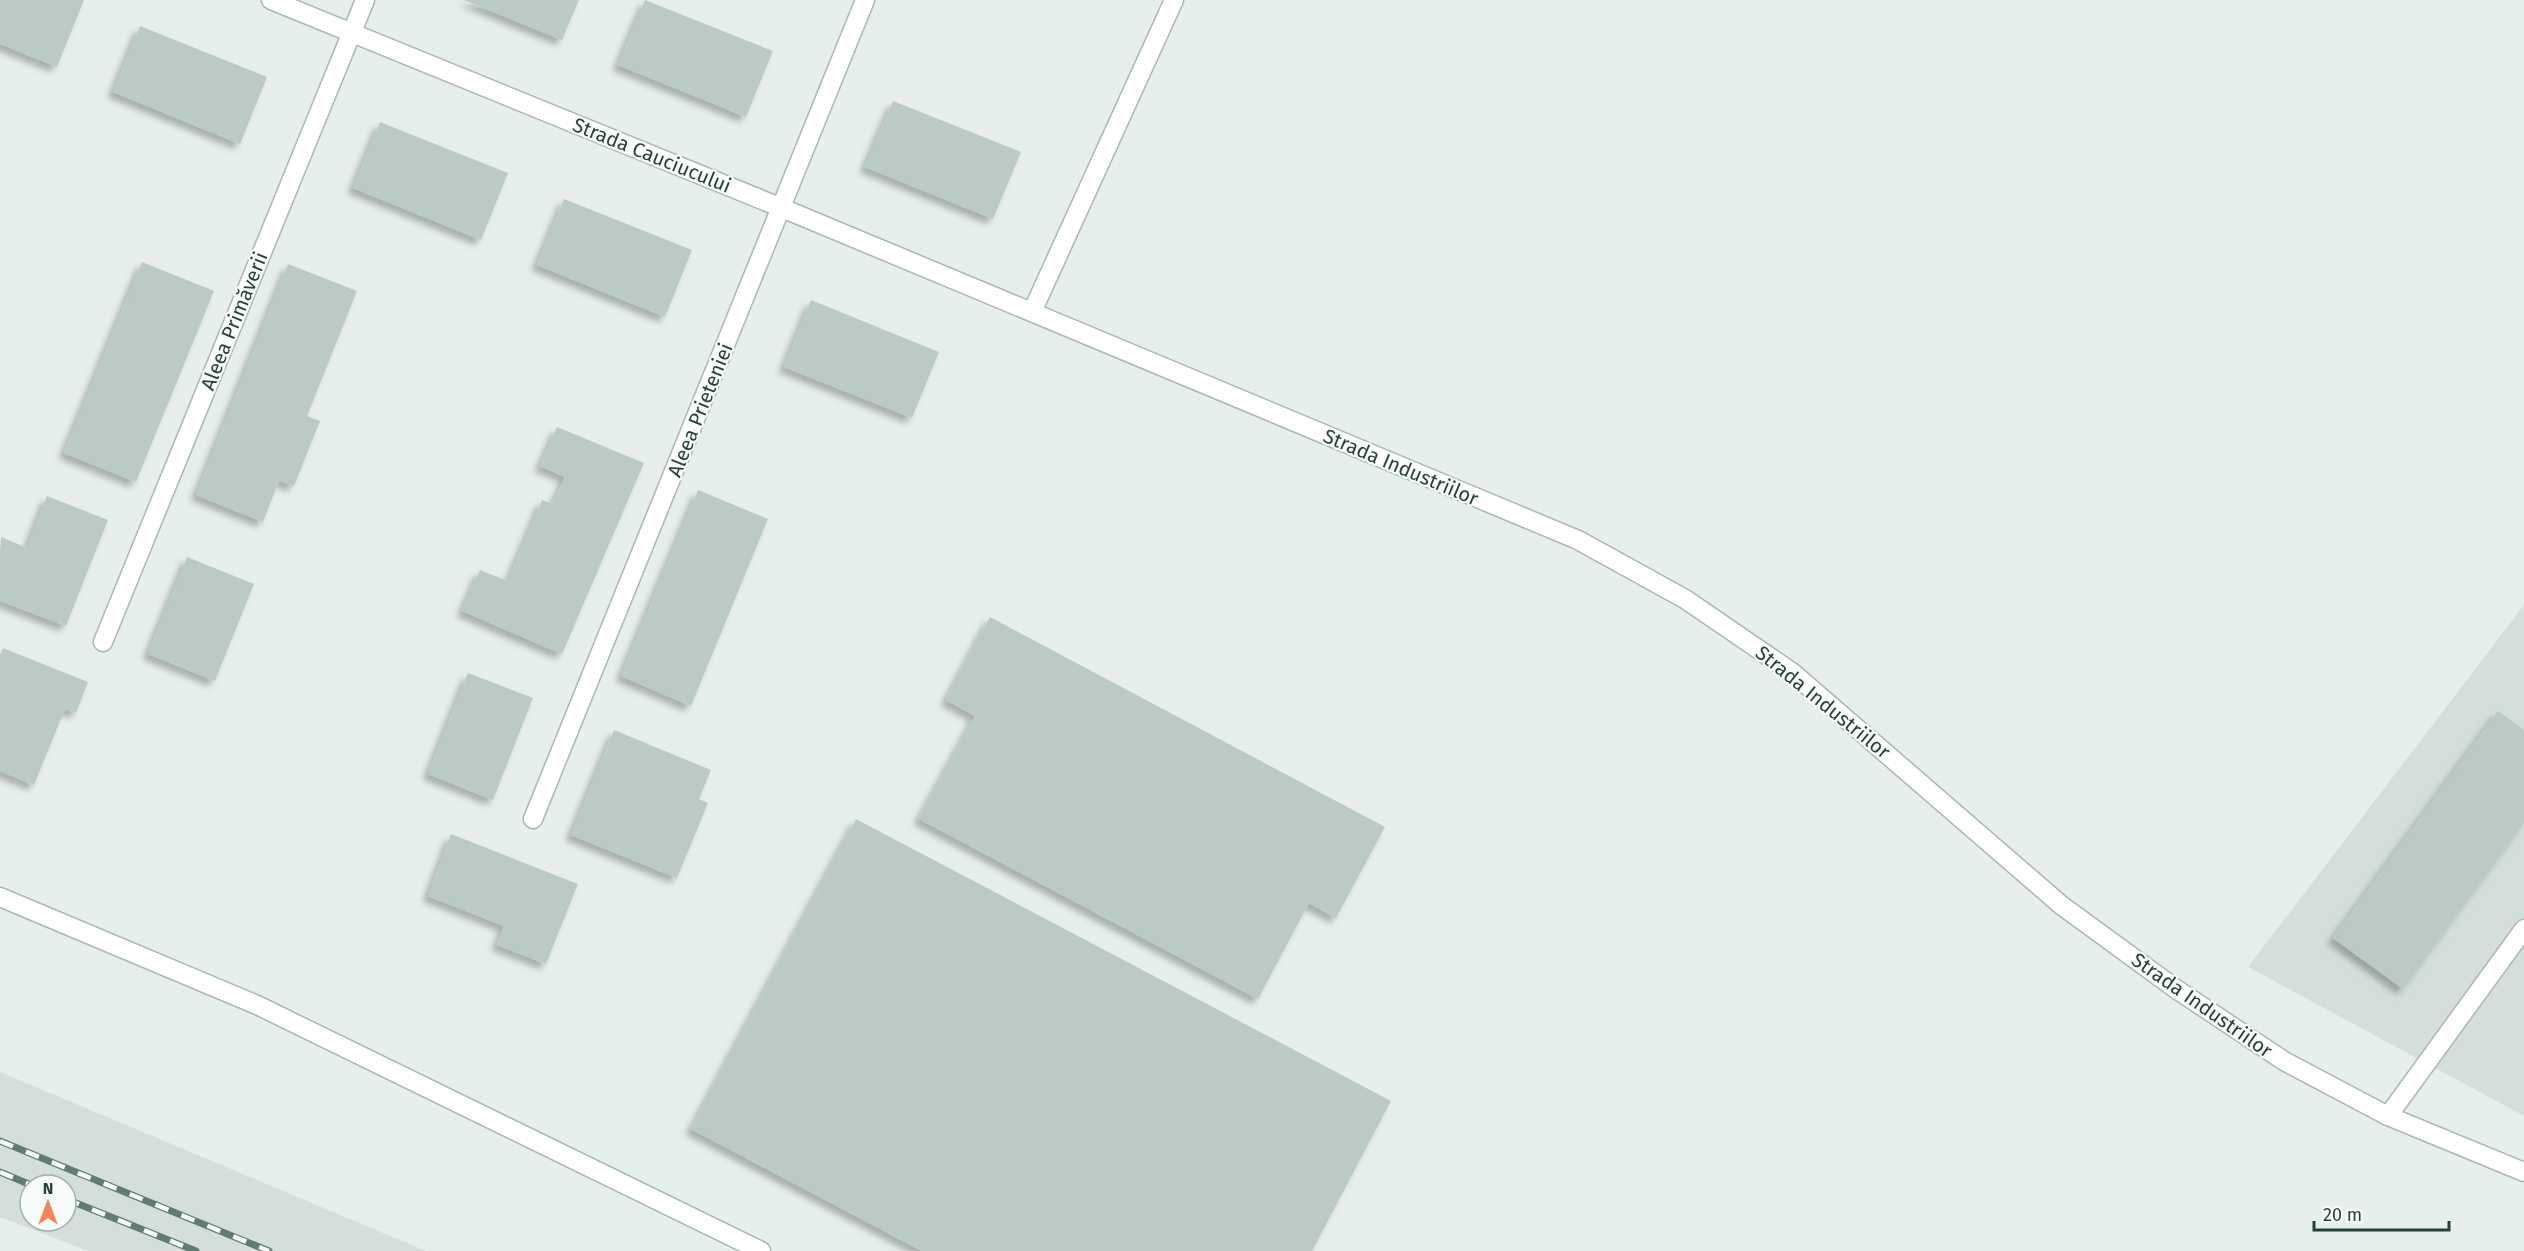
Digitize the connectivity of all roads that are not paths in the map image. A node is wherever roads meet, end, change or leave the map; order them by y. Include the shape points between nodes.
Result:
1 (271, 0) edge
2 (365, 0) edge
3 (865, 0) edge
4 (1174, 0) edge
5 (351, 33) junction
6 (782, 208) junction
7 (1032, 312) junction
8 (103, 642) dead end
9 (533, 819) dead end
10 (0, 897) edge
11 (2524, 929) edge
12 (2388, 1116) junction
13 (2524, 1172) edge
14 (761, 1251) edge

1 - 5 street, Strada Cauciucului
2 - 5 street, Aleea Primăverii
3 - 6 street, Aleea Prieteniei
4 - 7 street
5 - 6 street, Strada Cauciucului
5 - 8 street, Aleea Primăverii
6 - 7 street, Strada Cauciucului
6 - 9 street, Aleea Prieteniei
7 - 12 street, Strada Industriilor via 1578,540 1685,599 1793,673 2061,905 2284,1061
10 - 14 street via 257,1005
11 - 12 street
12 - 13 street, Strada Industriilor

